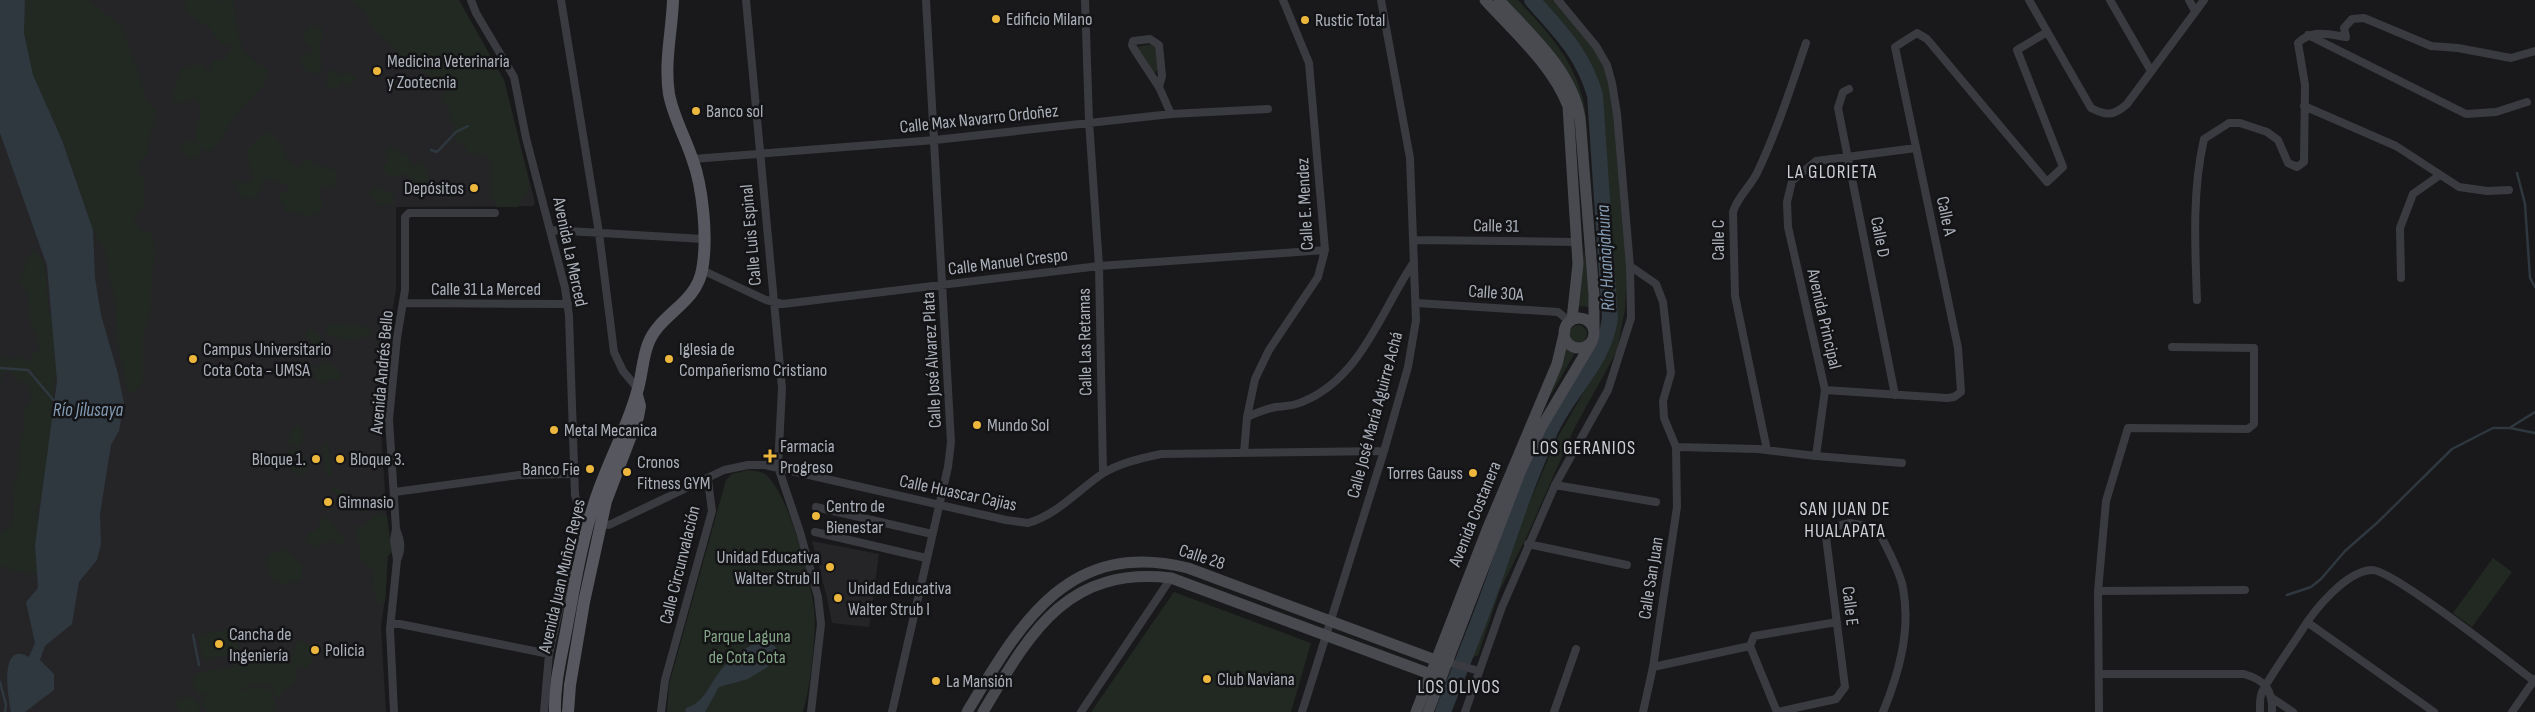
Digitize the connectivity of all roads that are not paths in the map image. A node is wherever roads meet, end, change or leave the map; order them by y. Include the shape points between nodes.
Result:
1 (471, 0) edge
2 (561, 0) edge
3 (673, 0) edge
4 (746, 0) edge
5 (926, 0) edge
6 (1085, 0) edge
7 (1283, 0) edge
8 (1381, 0) edge
9 (1485, 0) edge
10 (1499, 0) edge
11 (1558, 0) edge
12 (2029, 0) edge
13 (2110, 0) edge
14 (2189, 0) edge
15 (2204, 0) edge
16 (2195, 11) junction
17 (2046, 32) junction
18 (2308, 35) junction
19 (1806, 43) dead end
20 (2535, 51) edge
21 (2151, 71) junction
22 (1159, 87) junction
23 (1849, 89) dead end
24 (2527, 102) dead end
25 (2304, 106) junction
26 (1268, 109) dead end
27 (1171, 114) junction
28 (1089, 121) junction
29 (934, 140) junction
30 (1916, 148) junction
31 (759, 153) junction
32 (1849, 158) junction
33 (693, 159) junction
34 (2440, 175) junction
35 (2509, 190) dead end
36 (495, 213) dead end
37 (551, 230) junction
38 (599, 233) junction
39 (703, 239) junction
40 (1414, 240) junction
41 (1577, 242) junction
42 (1325, 250) junction
43 (1414, 261) junction
44 (1098, 266) junction
45 (1630, 266) junction
46 (702, 270) junction
47 (2400, 278) dead end
48 (944, 286) junction
49 (2197, 300) dead end
50 (772, 302) junction
51 (404, 303) junction
52 (1417, 303) junction
53 (568, 304) junction
54 (1568, 323) junction
55 (1594, 328) junction
56 (1592, 342) junction
57 (2172, 347) dead end
58 (1825, 390) junction
59 (638, 392) junction
60 (1895, 395) junction
61 (1247, 416) junction
62 (1676, 447) junction
63 (1767, 450) junction
64 (1384, 451) junction
65 (1244, 452) junction
66 (1816, 456) junction
67 (1902, 463) dead end
68 (778, 467) junction
69 (1103, 473) junction
70 (574, 474) junction
71 (708, 480) junction
72 (1555, 485) junction
73 (395, 492) junction
74 (1656, 502) dead end
75 (939, 505) junction
76 (816, 507) dead end
77 (595, 521) junction
78 (815, 532) dead end
79 (932, 534) junction
80 (1528, 544) junction
81 (926, 558) junction
82 (1173, 565) junction
83 (1627, 565) dead end
84 (577, 572) junction
85 (1171, 578) junction
86 (1237, 588) junction
87 (2245, 590) dead end
88 (2098, 592) junction
89 (1050, 597) junction
90 (1232, 601) junction
91 (1060, 606) junction
92 (1329, 622) junction
93 (1837, 622) junction
94 (2307, 622) junction
95 (391, 624) junction
96 (1325, 636) junction
97 (1750, 646) junction
98 (1576, 649) dead end
99 (549, 654) junction
100 (1444, 662) junction
101 (1653, 667) junction
102 (1479, 671) junction
103 (2099, 674) junction
104 (1436, 677) junction
105 (987, 679) junction
106 (2534, 680) edge
107 (2267, 685) junction
108 (998, 686) junction
109 (2272, 698) junction
110 (394, 712) edge
111 (544, 712) edge
112 (555, 712) edge
113 (568, 712) edge
114 (661, 712) edge
115 (811, 712) edge
116 (892, 712) edge
117 (967, 712) edge
118 (983, 712) edge
119 (1080, 712) edge
120 (1302, 712) edge
121 (1416, 712) edge
122 (1428, 712) edge
123 (1465, 712) edge
124 (1554, 712) edge
125 (1643, 712) edge
126 (1883, 712) edge
127 (2099, 712) edge
128 (2260, 712) edge
129 (2272, 712) edge
130 (2292, 712) edge
131 (2434, 712) edge
132 (2512, 712) edge

1 - 37 street, Avenida La Merced via 514,77 526,138
2 - 38 street
3 - 33 main road, Avenida Juan Muñoz Reyes via 668,58 669,94
4 - 31 street, Calle Luis Espinal
5 - 29 street, Calle José Alvarez Plata
6 - 28 street, Calle Las Retamas
7 - 42 street, Calle E. Mendez via 1308,63
8 - 40 street, Calle José María Aguirre Achá via 1410,158
9 - 41 main road, Avenida Costanera via 1561,88 1570,120
10 - 55 main road via 1551,58 1575,95 1580,118
11 - 45 street via 1596,46 1607,65 1617,114
12 - 17 street
13 - 21 street
14 - 16 street
15 - 16 street
16 - 21 street
17 - 21 street via 2091,108 2104,115 2118,113 2128,104
17 - 30 street, Calle A via 2017,50 2063,167 2047,182 1927,39 1917,33 1895,47
18 - 20 street via 2317,32 2346,37 2344,28 2352,19 2364,18 2431,46 2511,58
18 - 24 street via 2466,114 2496,112
18 - 25 street via 2298,43 2305,85
19 - 63 street, Calle C via 1756,175 1737,199 1733,212 1735,296
22 - 22 street via 1134,49 1133,41 1150,39 1159,45 1162,76
22 - 27 street
23 - 32 street, Calle D via 1843,92 1838,108
25 - 34 street via 2396,146
25 - 49 street via 2305,154 2304,162 2297,167 2288,164 2278,140 2267,132 2240,123 2229,123 2204,139 2197,199
26 - 27 street, Calle Max Navarro Ordoñez
27 - 28 street, Calle Max Navarro Ordoñez
28 - 29 street, Calle Max Navarro Ordoñez
28 - 44 street, Calle Las Retamas
29 - 31 street, Calle Max Navarro Ordoñez
29 - 48 street, Calle José Alvarez Plata
30 - 32 street, Avenida Principal
30 - 60 street, Calle A via 1958,348 1961,392 1947,398
31 - 33 street, Calle Max Navarro Ordoñez
31 - 50 street, Calle Luis Espinal
32 - 58 street, Avenida Principal via 1816,161 1803,169 1792,181 1786,202 1788,227
32 - 60 street, Calle D
33 - 39 main road, Avenida Juan Muñoz Reyes via 700,187
34 - 35 street via 2459,187
34 - 47 street via 2413,194 2400,228
36 - 51 street, Avenida Andrés Bello via 407,214
37 - 38 street
37 - 53 street, Avenida La Merced
38 - 39 street
38 - 59 street via 614,352
39 - 46 main road, Avenida Juan Muñoz Reyes
40 - 41 street, Calle 31
40 - 43 street, Calle José María Aguirre Achá
41 - 54 main road, Avenida Costanera via 1578,264
42 - 44 street, Calle Manuel Crespo
42 - 61 street, Calle E. Mendez via 1318,277 1269,350 1255,379
43 - 52 street, Calle José María Aguirre Achá
43 - 61 street via 1371,338 1348,369 1302,403
44 - 48 street, Calle Manuel Crespo
44 - 69 street, Calle Las Retamas
45 - 62 street via 1656,284 1663,302 1671,373 1663,401 1664,418
45 - 72 street via 1631,318 1625,342 1608,390
46 - 50 street, Calle Manuel Crespo
46 - 59 main road, Avenida Juan Muñoz Reyes via 696,289 686,302 656,329 648,345
48 - 50 street, Calle Manuel Crespo via 783,304
48 - 75 street, Calle José Alvarez Plata via 951,442
50 - 68 street, Calle Luis Espinal via 782,388
51 - 53 street, Calle 31 La Merced
51 - 73 street, Avenida Andrés Bello via 389,419
52 - 54 street, Calle 30A via 1558,312
52 - 64 street, Calle José María Aguirre Achá via 1408,367
53 - 70 street, Avenida La Merced
54 - 55 main road via 1586,319
54 - 56 main road via 1566,339 1574,346 1585,347
54 - 100 main road, Avenida Costanera via 1557,364
55 - 56 main road
56 - 100 main road, Avenida Costanera via 1542,426 1521,470
57 - 88 street via 2254,348 2254,424 2248,428 2128,428 2106,501
58 - 60 street
58 - 66 street, Avenida Principal
59 - 77 main road, Avenida Juan Muñoz Reyes via 638,417 606,501
61 - 65 street, Calle E. Mendez
62 - 63 street
62 - 101 street, Calle San Juan via 1677,507
63 - 66 street
64 - 65 street, Calle Huascar Cajias
64 - 92 street, Calle José María Aguirre Achá
65 - 69 street, Calle Huascar Cajias via 1161,454 1143,457
66 - 67 street
68 - 71 street via 748,466 724,470
68 - 75 street, Calle Huascar Cajias
68 - 115 street via 818,598 821,624
69 - 75 street, Calle Huascar Cajias via 1062,506 1028,522
70 - 73 street via 519,475
70 - 77 street, Avenida La Merced via 579,509
71 - 77 street via 609,525
71 - 114 street, Calle Circunvalación via 712,511 665,680
72 - 74 street
72 - 80 street
73 - 95 street, Avenida Andrés Bello via 396,560
75 - 79 street, Calle José Alvarez Plata
76 - 79 street
77 - 84 main road, Avenida Juan Muñoz Reyes
77 - 113 main road, Avenida Juan Muñoz Reyes
78 - 81 street
79 - 81 street, Calle José Alvarez Plata
80 - 83 street
80 - 102 street
81 - 116 street, Calle José Alvarez Plata
82 - 85 main road
82 - 86 main road, Calle 28
82 - 89 main road, Calle 28 via 1142,562 1097,570 1071,581
84 - 99 street via 565,584
84 - 112 main road, Avenida Juan Muñoz Reyes via 557,680
85 - 90 main road, Calle 28
85 - 91 main road, Calle 28 via 1142,576 1111,580 1092,585
85 - 119 street
86 - 90 main road
86 - 92 main road, Calle 28
87 - 88 street
88 - 103 street
89 - 91 main road
89 - 105 main road, Calle 28 via 1030,617
90 - 96 main road, Calle 28
91 - 108 main road, Calle 28 via 1038,627
92 - 96 street, Calle José María Aguirre Achá
92 - 100 main road, Calle 28
93 - 97 street via 1754,636
93 - 97 street, Calle E via 1845,687 1836,698 1778,712
93 - 126 street, Calle E via 1825,529 1850,522 1877,528 1903,587 1906,635 1894,685
94 - 106 street via 2338,586 2365,571 2385,572
94 - 107 street
94 - 131 street
95 - 99 street
95 - 110 street, Avenida Andrés Bello
96 - 104 main road, Calle 28
96 - 120 street, Calle José María Aguirre Achá
97 - 101 street
98 - 124 street
99 - 111 street
100 - 102 street, Calle 28
100 - 104 main road, Avenida Costanera
101 - 125 street, Calle San Juan
102 - 123 street
103 - 107 street via 2244,674
103 - 127 street
104 - 121 main road, Avenida Costanera
104 - 122 main road, Avenida Costanera
105 - 108 main road
105 - 117 main road, Calle 28
106 - 132 street
107 - 109 street
107 - 128 street via 2260,697
108 - 118 main road, Calle 28
109 - 129 street
109 - 130 street

